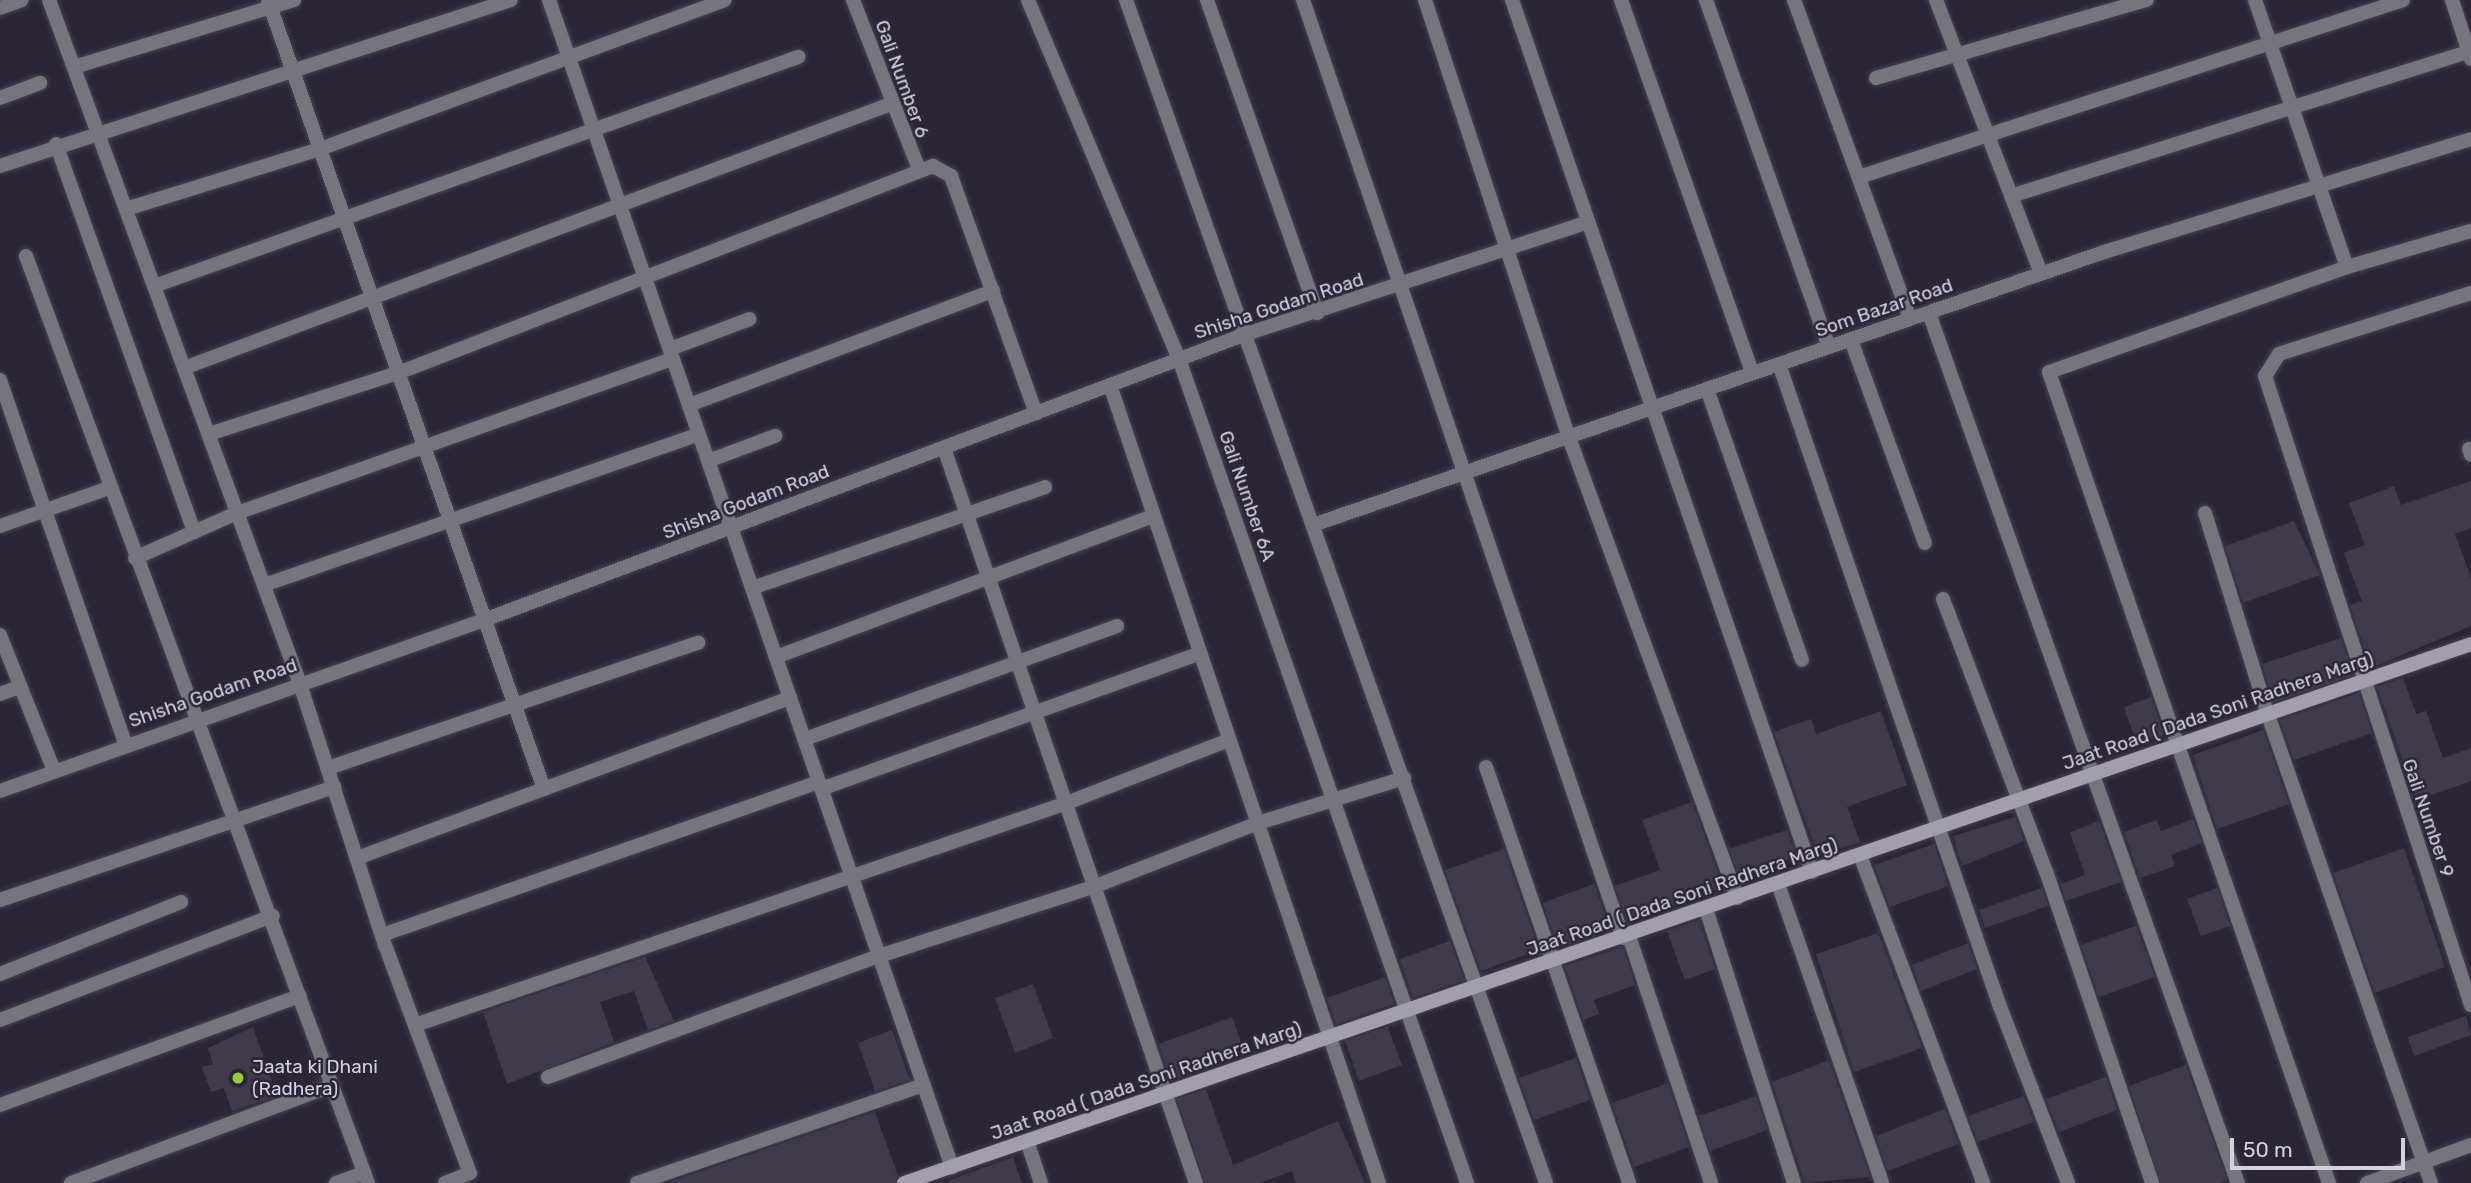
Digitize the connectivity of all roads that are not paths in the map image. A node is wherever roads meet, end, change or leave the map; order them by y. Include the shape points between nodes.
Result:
1 (22, 0) edge
2 (49, 0) edge
3 (294, 0) edge
4 (511, 0) edge
5 (549, 0) edge
6 (724, 0) edge
7 (853, 0) edge
8 (1028, 0) edge
9 (1126, 0) edge
10 (1207, 0) edge
11 (1303, 0) edge
12 (1425, 0) edge
13 (1512, 0) edge
14 (1621, 0) edge
15 (1706, 0) edge
16 (1794, 0) edge
17 (1936, 0) edge
18 (2147, 0) edge
19 (2255, 0) edge
20 (2403, 0) edge
21 (2452, 0) edge
22 (3, 4) edge
23 (269, 4) edge
24 (2269, 43) junction
25 (2470, 54) edge
26 (798, 57) dead end
27 (1961, 58) junction
28 (569, 61) junction
29 (74, 67) junction
30 (293, 71) junction
31 (1876, 78) dead end
32 (40, 83) dead end
33 (0, 98) edge
34 (891, 104) junction
35 (2291, 107) junction
36 (97, 130) junction
37 (595, 132) junction
38 (1987, 132) junction
39 (2471, 139) edge
40 (56, 144) junction
41 (320, 149) junction
42 (0, 166) edge
43 (918, 167) junction
44 (1859, 177) junction
45 (2320, 186) junction
46 (2011, 195) junction
47 (619, 203) junction
48 (126, 209) junction
49 (344, 218) junction
50 (1586, 223) junction
51 (2471, 232) edge
52 (1506, 251) junction
53 (26, 256) dead end
54 (2347, 267) junction
55 (2041, 274) junction
56 (646, 279) junction
57 (154, 286) junction
58 (1401, 288) junction
59 (993, 292) junction
60 (2471, 293) edge
61 (372, 300) junction
62 (1317, 313) junction
63 (1929, 313) junction
64 (750, 319) dead end
65 (1910, 319) junction
66 (1247, 334) junction
67 (1851, 340) junction
68 (1829, 347) junction
69 (671, 354) junction
70 (1179, 359) junction
71 (1779, 364) junction
72 (184, 368) junction
73 (398, 373) junction
74 (1752, 373) junction
75 (0, 380) edge
76 (1110, 385) junction
77 (1707, 388) junction
78 (689, 405) junction
79 (1649, 408) junction
80 (1036, 413) junction
81 (209, 434) junction
82 (699, 434) junction
83 (1568, 435) junction
84 (775, 436) dead end
85 (423, 447) junction
86 (944, 448) junction
87 (708, 461) junction
88 (1462, 473) junction
89 (1045, 487) dead end
90 (109, 488) junction
91 (44, 510) junction
92 (237, 513) junction
93 (2205, 513) dead end
94 (967, 515) junction
95 (1154, 516) junction
96 (448, 519) junction
97 (1313, 525) junction
98 (0, 526) edge
99 (731, 528) junction
100 (194, 532) junction
101 (1925, 543) dead end
102 (135, 558) junction
103 (988, 580) junction
104 (264, 584) junction
105 (752, 588) junction
106 (1942, 599) dead end
107 (484, 620) junction
108 (1117, 626) dead end
109 (0, 635) edge
110 (698, 643) dead end
111 (2471, 644) edge
112 (1200, 653) junction
113 (776, 657) junction
114 (1802, 660) dead end
115 (1016, 663) junction
116 (2362, 682) junction
117 (300, 684) junction
118 (19, 687) junction
119 (0, 694) edge
120 (790, 698) junction
121 (513, 706) junction
122 (2268, 715) junction
123 (1034, 716) junction
124 (192, 718) junction
125 (804, 739) junction
126 (1230, 740) junction
127 (125, 744) junction
128 (2182, 744) junction
129 (1486, 767) dead end
130 (328, 768) junction
131 (54, 772) junction
132 (2094, 774) junction
133 (1404, 778) junction
134 (820, 785) junction
135 (334, 787) junction
136 (544, 789) junction
137 (0, 792) edge
138 (1333, 799) junction
139 (2018, 800) junction
140 (1064, 804) junction
141 (1258, 823) junction
142 (235, 824) junction
143 (1940, 826) junction
144 (1860, 855) junction
145 (357, 858) junction
146 (1812, 872) junction
147 (852, 877) junction
148 (1778, 884) junction
149 (1093, 887) junction
150 (1737, 898) junction
151 (0, 900) edge
152 (181, 902) dead end
153 (1706, 909) junction
154 (273, 916) junction
155 (382, 935) junction
156 (1626, 937) junction
157 (879, 956) junction
158 (1553, 962) junction
159 (0, 974) edge
160 (1480, 987) junction
161 (300, 996) junction
162 (2471, 1005) edge
163 (1408, 1014) junction
164 (0, 1020) edge
165 (415, 1025) junction
166 (1334, 1038) junction
167 (548, 1077) dead end
168 (924, 1085) junction
169 (331, 1086) junction
170 (1165, 1094) junction
171 (0, 1105) edge
172 (1027, 1141) junction
173 (2471, 1144) edge
174 (2423, 1161) junction
175 (952, 1167) junction
176 (366, 1178) edge
177 (923, 1180) edge
178 (71, 1183) edge
179 (336, 1183) edge
180 (445, 1183) edge
181 (637, 1183) edge
182 (904, 1183) edge
183 (1041, 1183) edge
184 (1196, 1183) edge
185 (1379, 1183) edge
186 (1467, 1183) edge
187 (1546, 1183) edge
188 (1629, 1183) edge
189 (1711, 1183) edge
190 (1794, 1183) edge
191 (1882, 1183) edge
192 (1983, 1183) edge
193 (2068, 1183) edge
194 (2152, 1183) edge
195 (2238, 1183) edge
196 (2329, 1183) edge
197 (2367, 1183) edge
198 (2431, 1183) edge

1 - 22 street
2 - 29 street
3 - 23 street
4 - 30 street
5 - 28 street
6 - 28 street
7 - 34 street, Gali Number 6
8 - 70 street, Gali Number 6A
9 - 66 street
10 - 62 street
11 - 58 street
12 - 52 street
13 - 50 street
14 - 74 street
15 - 68 street
16 - 44 street
17 - 27 street
18 - 27 street
19 - 24 street
20 - 24 street
21 - 25 street
23 - 29 street
23 - 30 street
24 - 35 street
24 - 38 street
25 - 35 street
26 - 37 street
27 - 31 street
27 - 38 street
28 - 37 street
28 - 41 street
29 - 36 street
30 - 36 street
30 - 41 street
32 - 33 street
34 - 43 street, Gali Number 6
34 - 47 street
35 - 45 street
35 - 46 street
36 - 40 street
36 - 48 street
37 - 47 street
37 - 49 street
38 - 44 street
38 - 46 street
39 - 45 street, Som Bazar Road
40 - 42 street
40 - 100 street
41 - 48 street
41 - 49 street
43 - 56 street
43 - 59 street via 940,166 951,176
44 - 65 street
45 - 54 street
45 - 55 street, Som Bazar Road
46 - 55 street
47 - 56 street
47 - 61 street
48 - 57 street
49 - 57 street
49 - 61 street
50 - 52 street, Shisha Godam Road
50 - 79 street
51 - 54 street
52 - 58 street, Shisha Godam Road
52 - 83 street
53 - 90 street
54 - 128 street via 2049,372
55 - 63 street, Som Bazar Road
56 - 69 street
56 - 73 street
57 - 72 street
58 - 62 street, Shisha Godam Road
58 - 88 street
59 - 78 street
59 - 80 street
60 - 116 street, Gali Number 9 via 2279,354 2265,376
61 - 72 street
61 - 73 street
62 - 66 street, Shisha Godam Road
63 - 65 street, Som Bazar Road
63 - 132 street
64 - 69 street
65 - 67 street, Som Bazar Road
66 - 70 street, Shisha Godam Road
66 - 97 street
67 - 68 street, Som Bazar Road
67 - 101 street
68 - 71 street, Som Bazar Road
69 - 78 street
69 - 85 street
70 - 76 street, Shisha Godam Road
70 - 138 street, Gali Number 6A
71 - 74 street, Som Bazar Road
71 - 143 street
72 - 81 street
73 - 81 street
73 - 85 street
74 - 77 street, Som Bazar Road
75 - 91 street
76 - 80 street, Shisha Godam Road
76 - 95 street
77 - 79 street, Som Bazar Road
77 - 114 street
78 - 82 street
79 - 83 street, Som Bazar Road
79 - 146 street
80 - 86 street, Shisha Godam Road
81 - 92 street
82 - 87 street
82 - 96 street
83 - 88 street, Som Bazar Road
83 - 150 street
84 - 87 street
85 - 92 street
85 - 96 street
86 - 94 street
86 - 99 street, Shisha Godam Road
87 - 99 street
88 - 97 street, Som Bazar Road
88 - 156 street
89 - 94 street
90 - 91 street
90 - 102 street
91 - 98 street
91 - 127 street
92 - 100 street
92 - 104 street
93 - 122 street
94 - 103 street
94 - 105 street
95 - 103 street
95 - 112 street
96 - 104 street
96 - 107 street
97 - 133 street
99 - 105 street
99 - 107 street, Shisha Godam Road
100 - 102 street
102 - 124 street
103 - 113 street
103 - 115 street
104 - 117 street
105 - 113 street
106 - 139 street
107 - 117 street, Shisha Godam Road
107 - 121 street
108 - 115 street
109 - 118 street
110 - 121 street
111 - 116 street, Jaat Road ( Dada Soni Radhera Marg)
112 - 123 street
112 - 126 street
113 - 120 street
115 - 123 street
115 - 125 street
116 - 122 street, Jaat Road ( Dada Soni Radhera Marg)
116 - 162 street, Gali Number 9
117 - 124 street, Shisha Godam Road
117 - 130 street
118 - 119 street
118 - 131 street
120 - 125 street
120 - 136 street
121 - 130 street
121 - 136 street
122 - 128 street, Jaat Road ( Dada Soni Radhera Marg)
122 - 174 street
123 - 134 street
123 - 140 street
124 - 127 street, Shisha Godam Road
124 - 142 street
125 - 134 street
126 - 140 street
126 - 141 street
127 - 131 street, Shisha Godam Road
128 - 132 street, Jaat Road ( Dada Soni Radhera Marg)
128 - 196 street
129 - 158 street
130 - 135 street
131 - 137 street, Shisha Godam Road
132 - 139 street, Jaat Road ( Dada Soni Radhera Marg)
132 - 195 street
133 - 138 street
133 - 160 street
134 - 147 street
134 - 155 street
135 - 142 street
135 - 145 street
136 - 145 street
138 - 141 street
138 - 163 street, Gali Number 6A
139 - 143 street, Jaat Road ( Dada Soni Radhera Marg)
139 - 194 street
140 - 147 street
140 - 149 street
141 - 149 street
141 - 166 street
142 - 151 street
142 - 154 street
143 - 144 street, Jaat Road ( Dada Soni Radhera Marg)
143 - 193 street
144 - 146 street, Jaat Road ( Dada Soni Radhera Marg)
144 - 192 street
145 - 155 street
146 - 148 street, Jaat Road ( Dada Soni Radhera Marg)
147 - 157 street
147 - 165 street
148 - 150 street, Jaat Road ( Dada Soni Radhera Marg)
148 - 191 street
149 - 157 street
149 - 170 street
150 - 153 street, Jaat Road ( Dada Soni Radhera Marg)
152 - 159 street
153 - 156 street, Jaat Road ( Dada Soni Radhera Marg)
153 - 190 street
154 - 161 street
154 - 164 street
155 - 165 street
156 - 158 street, Jaat Road ( Dada Soni Radhera Marg)
156 - 189 street
157 - 167 street
157 - 168 street
158 - 160 street, Jaat Road ( Dada Soni Radhera Marg)
158 - 188 street
160 - 163 street, Jaat Road ( Dada Soni Radhera Marg)
160 - 187 street
161 - 169 street
161 - 171 street
163 - 166 street, Jaat Road ( Dada Soni Radhera Marg)
163 - 186 street, Gali Number 6A
165 - 180 street via 470,1173
166 - 170 street, Jaat Road ( Dada Soni Radhera Marg)
166 - 185 street
168 - 175 street
168 - 181 street
169 - 176 street
169 - 178 street
170 - 172 street, Jaat Road ( Dada Soni Radhera Marg)
170 - 184 street
172 - 175 street, Jaat Road ( Dada Soni Radhera Marg)
172 - 183 street
173 - 174 street
174 - 197 street
174 - 198 street
175 - 177 street, Jaat Road ( Dada Soni Radhera Marg)
176 - 179 street
177 - 182 street, Jaat Road ( Dada Soni Radhera Marg)

